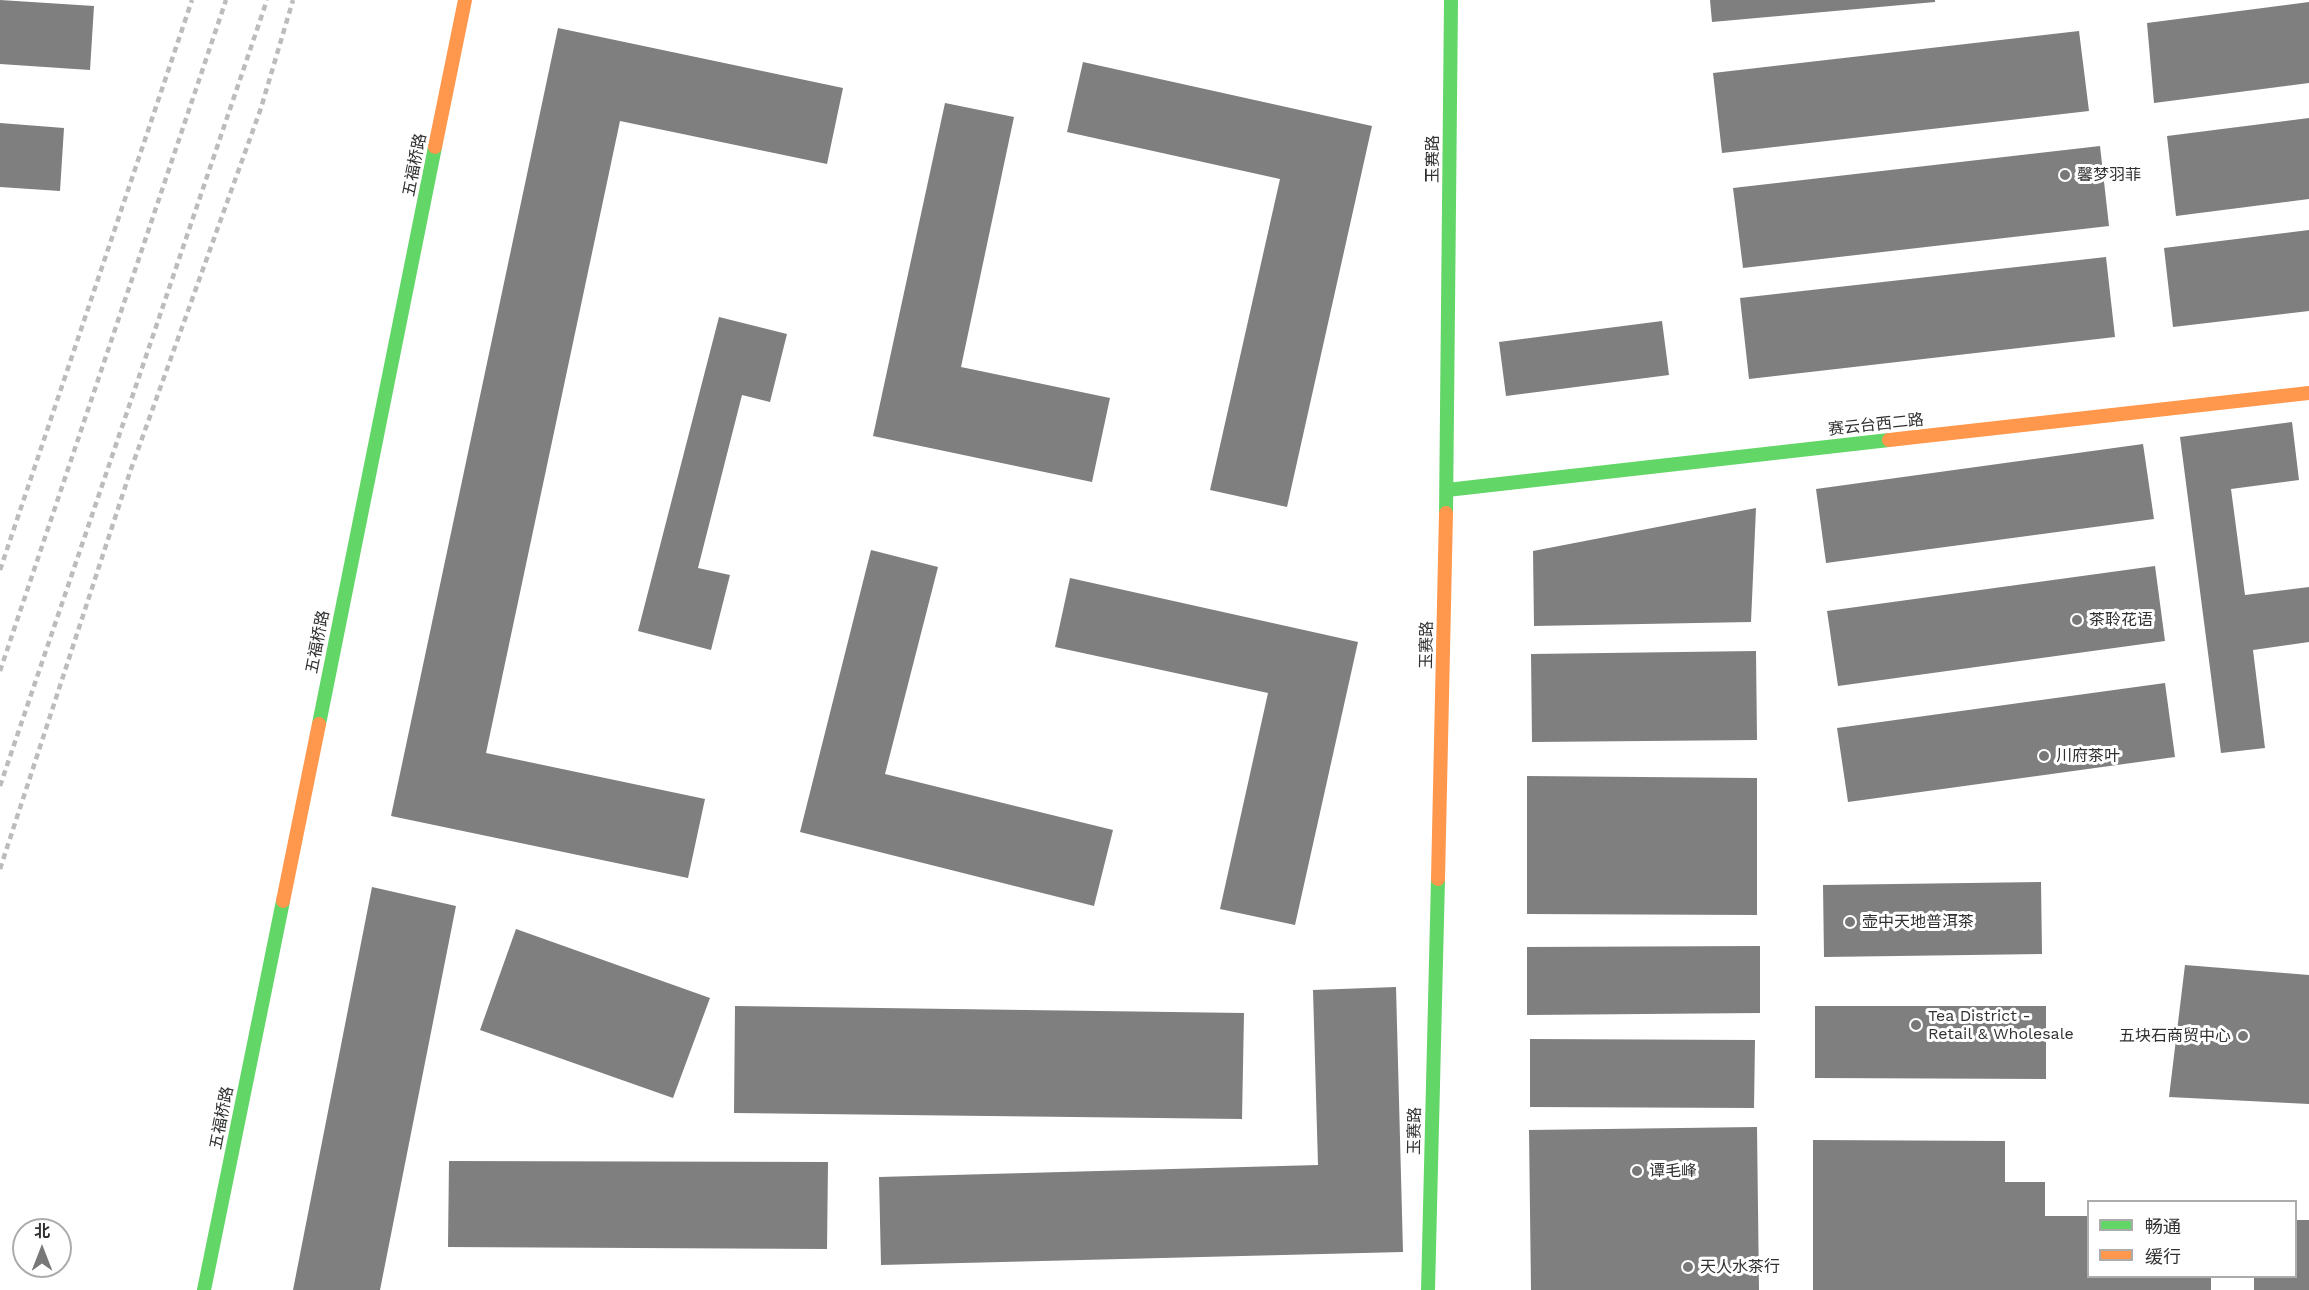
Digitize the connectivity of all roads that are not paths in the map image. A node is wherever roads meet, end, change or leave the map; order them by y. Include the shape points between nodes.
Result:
1 (465, 0) edge
2 (1451, 0) edge
3 (2309, 393) edge
4 (1447, 490) junction
5 (204, 1290) edge
6 (1428, 1290) edge

1 - 5 street, 五福桥路
2 - 4 street, 玉赛路
3 - 4 street, 赛云台西二路
4 - 6 street, 玉赛路

